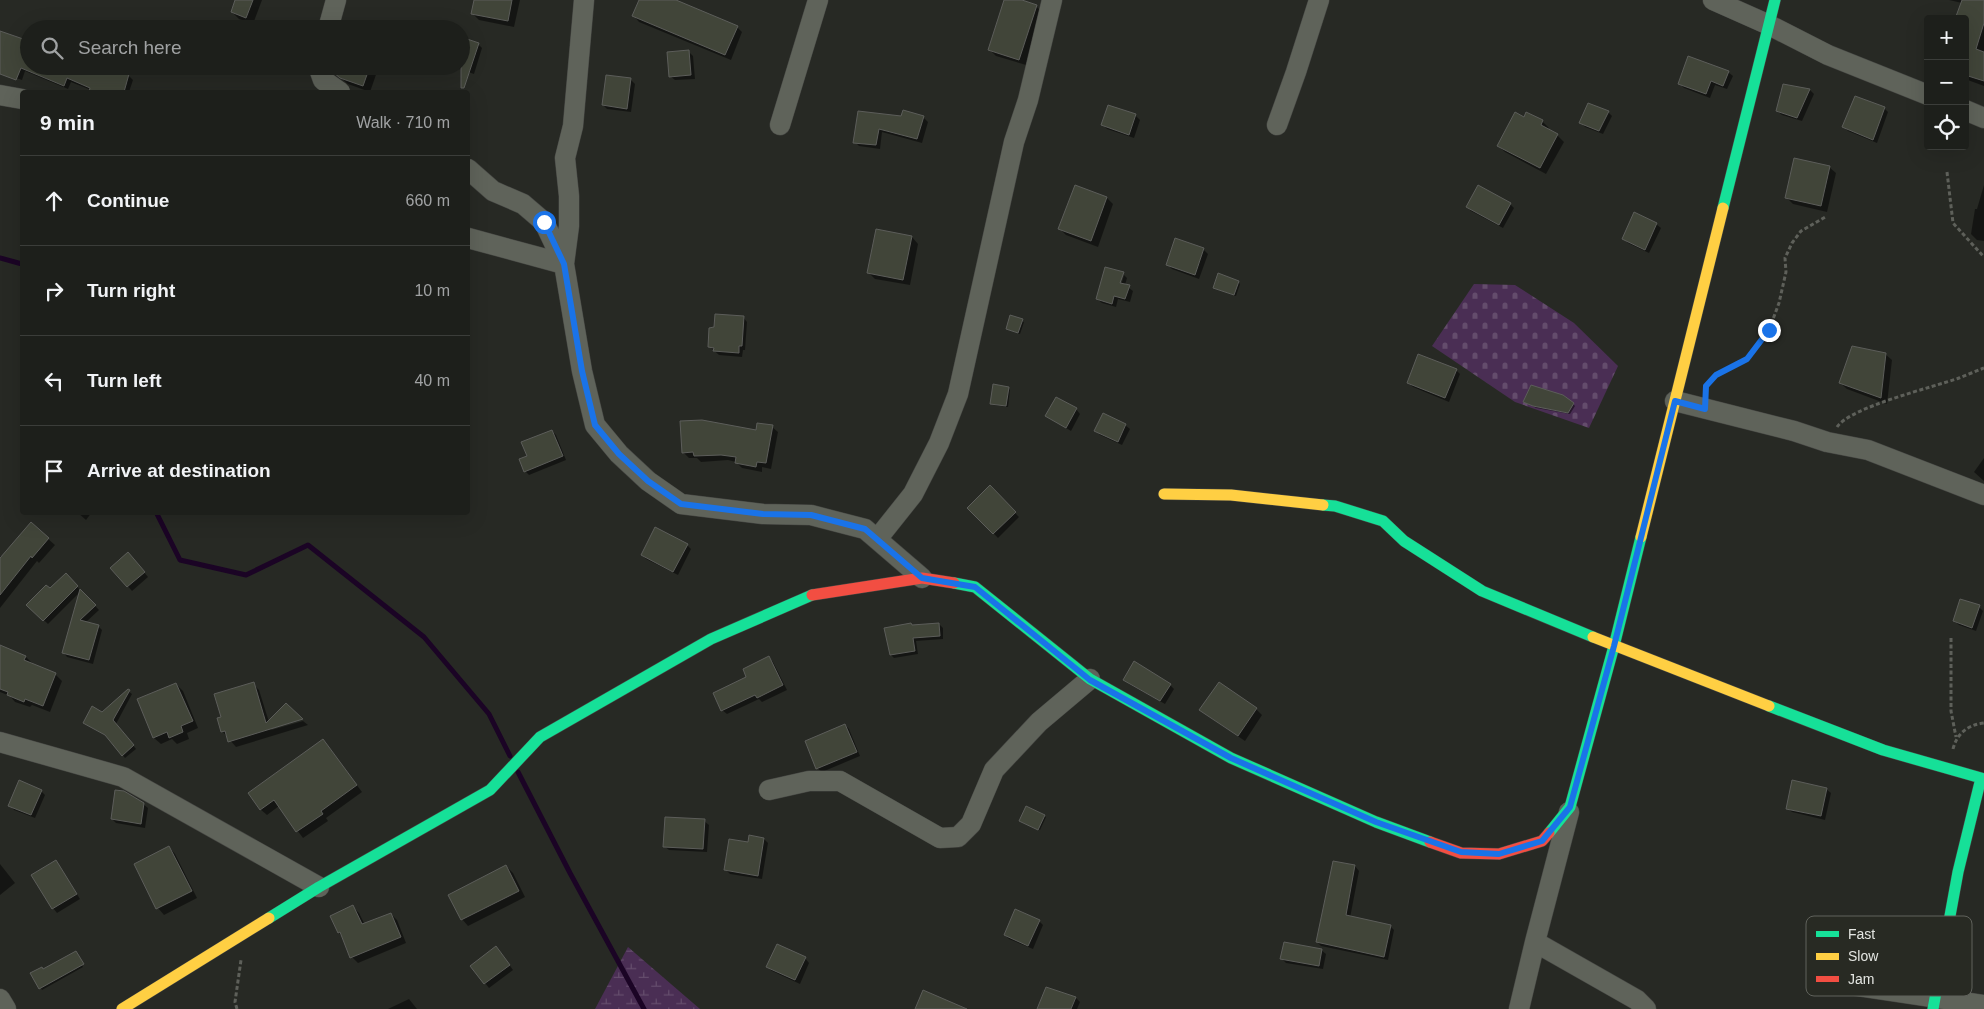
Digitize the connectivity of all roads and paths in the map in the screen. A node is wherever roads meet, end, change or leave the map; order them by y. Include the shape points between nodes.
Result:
1 (336, 0) edge
2 (584, 0) edge
3 (818, 0) edge
4 (1052, 0) edge
5 (1320, 0) edge
6 (1713, 0) edge
7 (1775, 0) edge
8 (330, 20) edge
9 (1768, 24) junction
10 (321, 75) edge
11 (337, 90) edge
12 (1924, 93) edge
13 (0, 95) edge
14 (20, 98) edge
15 (1969, 112) edge
16 (1984, 118) edge
17 (780, 125) dead end
18 (1277, 125) dead end
19 (470, 171) edge
20 (1947, 172) dead end
21 (1827, 216) dead end
22 (470, 239) edge
23 (1984, 257) edge
24 (564, 264) junction
25 (1984, 368) edge
26 (1675, 401) junction
27 (1705, 409) junction
28 (1827, 442) junction
29 (1164, 494) dead end
30 (1984, 495) edge
31 (878, 538) junction
32 (922, 578) junction
33 (1951, 638) dead end
34 (1614, 646) junction
35 (1090, 680) junction
36 (1984, 722) edge
37 (1956, 737) junction
38 (0, 742) edge
39 (1947, 769) junction
40 (1982, 778) edge
41 (769, 790) dead end
42 (1570, 807) junction
43 (319, 887) junction
44 (1950, 916) edge
45 (1535, 942) junction
46 (242, 955) dead end
47 (1899, 996) edge
48 (0, 999) edge
49 (1934, 1003) edge
50 (1984, 1005) edge
51 (6, 1009) edge
52 (122, 1009) edge
53 (237, 1009) edge
54 (1520, 1009) edge
55 (1646, 1009) edge

1 - 8 street
2 - 24 street via 573,126 565,158 569,226
3 - 17 street
4 - 31 street via 1028,100 1014,142 958,394 939,443 913,494
5 - 18 street
6 - 9 street
7 - 9 main road
9 - 12 street via 1828,55
9 - 26 main road
10 - 11 street
13 - 14 street
15 - 16 street
19 - 24 street via 493,191 523,204 544,222
20 - 23 path via 1953,223
21 - 27 path via 1800,231 1792,243 1785,258 1786,272 1769,330 1747,359 1716,375 1706,386
22 - 24 street
24 - 31 street via 582,371 595,425 619,454 648,481 681,504 763,514 811,515 865,529
25 - 28 path via 1862,411 1840,422
26 - 27 street
26 - 34 main road
27 - 28 street
28 - 30 street via 1868,450
29 - 34 main road via 1231,494 1335,506 1383,521 1404,541 1482,591
31 - 32 street
32 - 35 main road via 975,587
32 - 43 main road via 809,596 712,639 540,737 490,790
33 - 37 path via 1951,711
34 - 39 main road via 1883,750
34 - 42 main road
35 - 41 street via 1039,722 994,770 971,824 958,837 940,838 840,781 810,781
35 - 42 main road via 1231,758 1376,822 1461,852 1499,854 1542,841
36 - 37 path via 1973,724
37 - 39 path
38 - 43 street via 123,777
39 - 40 main road
40 - 44 main road
42 - 45 street
43 - 52 main road
45 - 54 street
45 - 55 street via 1637,1000
46 - 53 path
47 - 49 street
48 - 51 street
49 - 50 street

